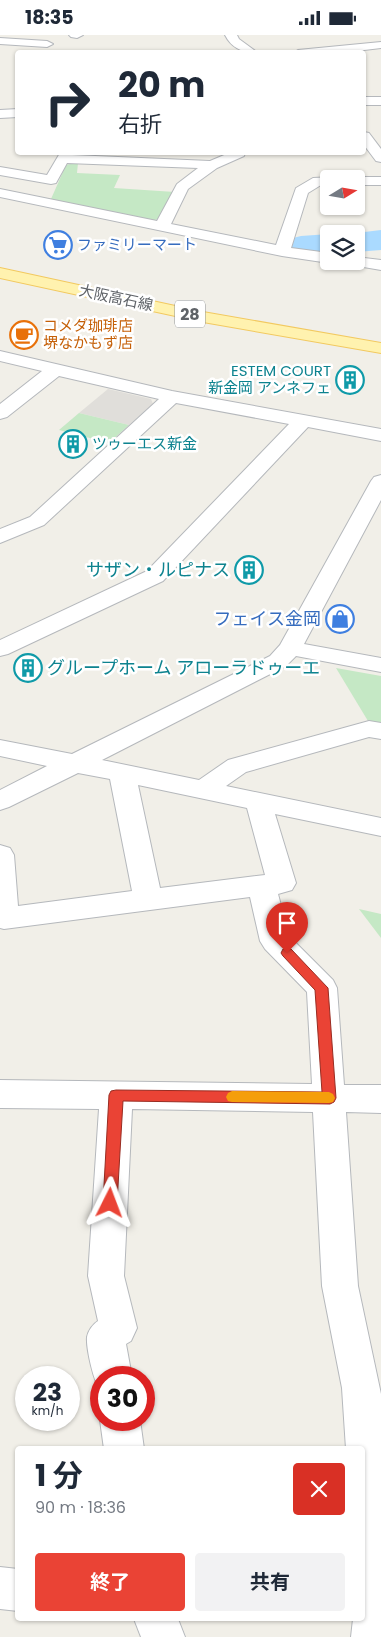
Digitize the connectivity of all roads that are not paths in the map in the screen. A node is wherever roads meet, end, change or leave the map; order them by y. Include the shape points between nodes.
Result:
1 (231, 35) edge
2 (0, 41) edge
3 (47, 44) dead end
4 (381, 45) edge
5 (248, 50) edge
6 (329, 50) edge
7 (366, 101) edge
8 (381, 101) edge
9 (15, 113) edge
10 (0, 114) edge
11 (366, 138) edge
12 (154, 155) edge
13 (234, 155) edge
14 (64, 156) edge
15 (381, 158) edge
16 (144, 161) junction
17 (212, 165) junction
18 (0, 171) edge
19 (320, 181) edge
20 (365, 181) edge
21 (381, 181) edge
22 (0, 193) edge
23 (162, 226) junction
24 (282, 251) junction
25 (320, 257) edge
26 (0, 259) edge
27 (365, 263) edge
28 (381, 265) edge
29 (0, 273) edge
30 (381, 333) edge
31 (381, 348) edge
32 (0, 356) edge
33 (55, 369) junction
34 (172, 397) junction
35 (0, 413) edge
36 (303, 421) junction
37 (381, 435) edge
38 (381, 481) edge
39 (0, 537) edge
40 (5, 640) edge
41 (290, 648) junction
42 (381, 665) edge
43 (381, 731) edge
44 (0, 748) edge
45 (73, 763) junction
46 (122, 773) junction
47 (205, 790) junction
48 (0, 801) edge
49 (258, 801) junction
50 (381, 827) edge
51 (0, 855) edge
52 (262, 885) junction
53 (148, 900) junction
54 (0, 1094) edge
55 (116, 1095) junction
56 (330, 1098) junction
57 (381, 1099) edge
58 (111, 1366) edge
59 (122, 1431) edge
60 (124, 1446) edge
61 (0, 1588) edge
62 (15, 1590) edge
63 (157, 1621) edge
64 (163, 1637) edge
65 (373, 1637) edge

1 - 5 street via 234,41
2 - 3 street
4 - 6 street
7 - 8 street
9 - 10 street
11 - 15 street
12 - 16 street
13 - 17 street
14 - 16 street
14 - 18 street via 51,180
16 - 17 street
17 - 23 street via 182,187
19 - 24 street via 301,191
20 - 21 street
22 - 23 street
23 - 24 street
24 - 25 street
26 - 30 main road, 大阪高石線 / 28 via 216,305
27 - 28 street
29 - 31 main road, 大阪高石線 / 28 via 203,317
32 - 33 street
33 - 34 street
33 - 35 street
34 - 36 street
34 - 39 street via 36,521
36 - 37 street
36 - 40 street via 155,576
38 - 41 street
41 - 42 street
41 - 45 street via 278,661
43 - 47 street via 369,729 237,766
44 - 45 street
45 - 46 street
45 - 48 street
46 - 47 street
46 - 53 street
47 - 49 street
49 - 50 street
49 - 52 street via 282,883
51 - 53 street via 4,918
52 - 53 street
52 - 56 street via 276,941 322,988
54 - 55 street
55 - 56 street
55 - 58 street via 106,1275 118,1328 106,1337
56 - 57 street
56 - 65 street via 340,1286 361,1388 372,1499 378,1580
59 - 60 street
61 - 62 street
63 - 64 street

